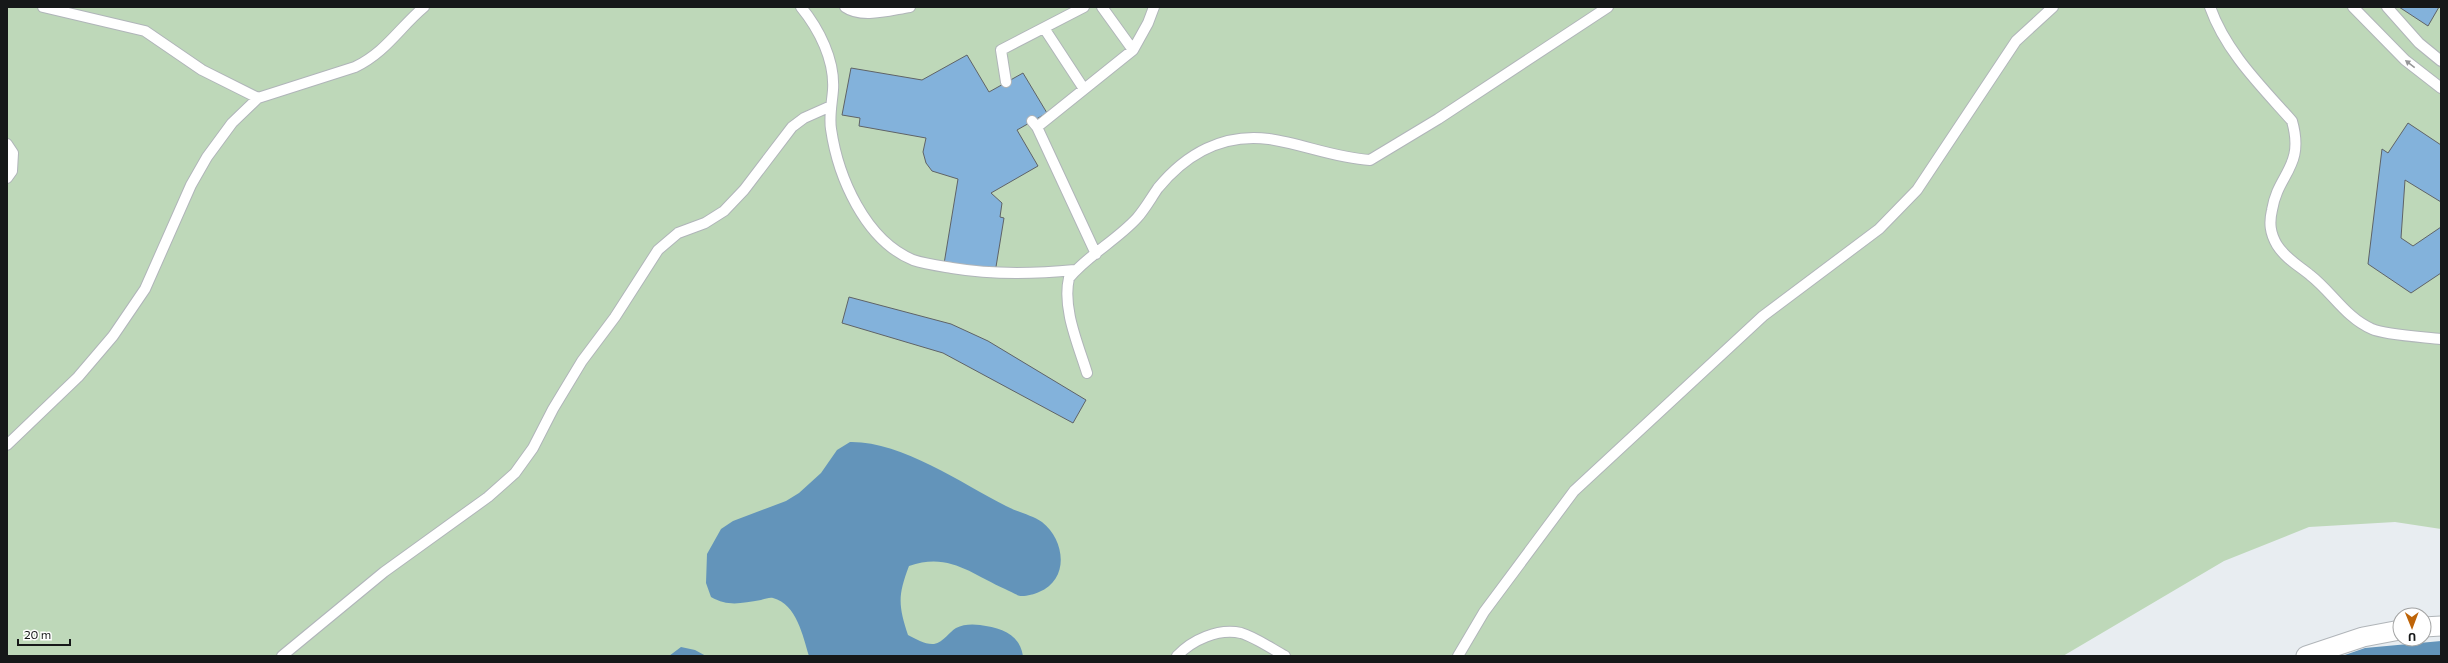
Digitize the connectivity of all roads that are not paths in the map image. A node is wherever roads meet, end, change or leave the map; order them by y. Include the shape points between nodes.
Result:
1 (43, 7) edge
2 (424, 7) edge
3 (801, 7) edge
4 (845, 7) edge
5 (910, 7) edge
6 (1084, 7) edge
7 (1102, 7) edge
8 (1154, 7) edge
9 (1608, 7) edge
10 (2053, 7) edge
11 (2210, 7) edge
12 (2353, 7) edge
13 (2387, 7) edge
14 (880, 9) edge
15 (1044, 28) junction
16 (1133, 50) junction
17 (2441, 61) edge
18 (1006, 82) dead end
19 (2441, 88) edge
20 (1084, 89) junction
21 (258, 98) junction
22 (831, 106) junction
23 (7, 144) edge
24 (7, 178) edge
25 (1096, 254) junction
26 (1075, 270) junction
27 (2441, 339) edge
28 (1088, 373) dead end
29 (7, 445) edge
30 (2392, 632) edge
31 (282, 656) edge
32 (1177, 656) edge
33 (1285, 656) edge
34 (1458, 656) edge
35 (2306, 656) edge

1 - 21 lane via 145,31 202,70
2 - 21 lane via 392,41 366,62
3 - 22 lane via 811,19 828,53 833,88
4 - 14 lane via 853,13
5 - 14 lane
6 - 15 lane
7 - 16 lane
8 - 16 lane
9 - 25 lane via 1438,119 1370,160 1329,154 1269,139 1233,139 1207,147 1185,162 1159,187 1137,218
10 - 34 lane via 2016,41 1917,190 1879,229 1763,316 1574,491 1484,612
11 - 27 lane via 2218,30 2228,45 2292,121 2296,136 2291,169 2272,208 2271,232 2278,245 2292,263 2311,275 2352,317 2372,330
19 -> 12 lane via 2405,60
13 - 17 lane via 2419,43
15 - 18 lane via 1001,50
15 - 20 lane
16 - 20 lane
20 - 25 lane via 1035,124
21 - 29 lane via 232,123 207,157 191,185 145,289 113,336 78,377
22 - 26 lane via 831,128 838,166 869,221 898,251 914,260 995,274 1036,274
22 - 31 lane via 804,118 792,127 744,190 724,211 705,223 678,233 658,250 615,317 582,361 533,448 515,473 488,497 384,572
23 - 24 lane via 14,153 12,171
25 - 26 lane
26 - 28 lane via 1069,278 1067,287 1071,322
30 - 35 street via 2363,637
32 - 33 lane via 1187,645 1216,633 1241,633

